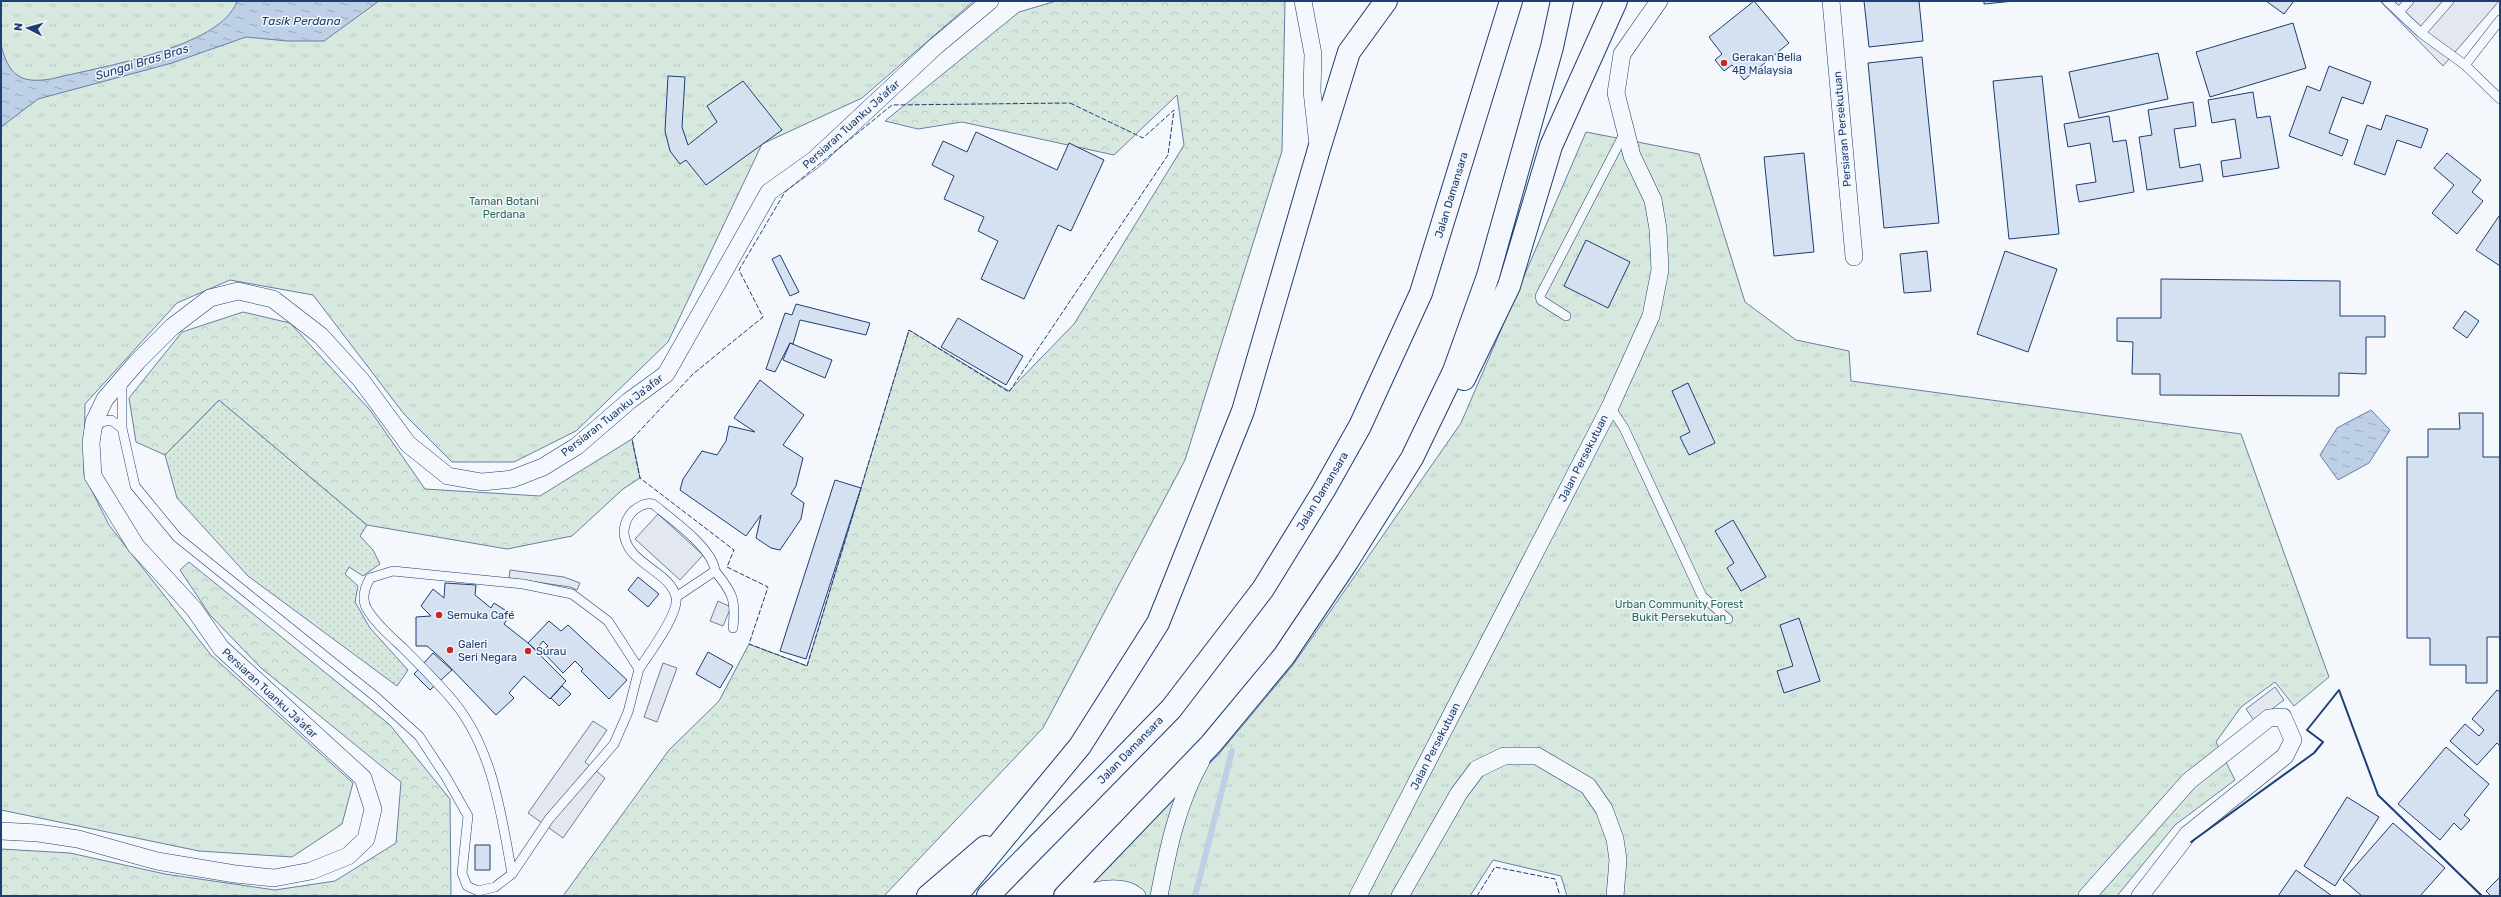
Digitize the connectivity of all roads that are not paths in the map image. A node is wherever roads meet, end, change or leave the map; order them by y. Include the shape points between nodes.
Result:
1 (990, 1) edge
2 (1304, 1) edge
3 (1386, 1) edge
4 (1511, 1) edge
5 (1562, 1) edge
6 (1616, 1) edge
7 (1660, 1) edge
8 (1831, 1) edge
9 (2387, 1) edge
10 (2408, 1) edge
11 (2449, 1) edge
12 (2399, 12) junction
13 (2500, 20) edge
14 (2421, 33) junction
15 (2465, 65) junction
16 (2500, 99) edge
17 (1626, 130) junction
18 (1319, 149) junction
19 (1854, 257) dead end
20 (1566, 316) dead end
21 (122, 380) junction
22 (1610, 406) junction
23 (122, 428) junction
24 (92, 435) junction
25 (1412, 458) junction
26 (715, 571) junction
27 (676, 597) junction
28 (1728, 620) dead end
29 (733, 628) dead end
30 (639, 669) junction
31 (1211, 744) junction
32 (1033, 805) junction
33 (1, 831) edge
34 (512, 874) junction
35 (477, 894) edge
36 (928, 896) edge
37 (956, 896) edge
38 (988, 896) edge
39 (1066, 896) edge
40 (1080, 896) edge
41 (1137, 896) edge
42 (1159, 896) edge
43 (1358, 896) edge
44 (1400, 896) edge
45 (1616, 896) edge
46 (2087, 896) edge
47 (2140, 896) edge

1 - 21 street, Persiaran Tuanku Ja'afar via 936,46 814,160 769,192 666,374 629,401 578,446 543,467 512,479 482,482 448,476 408,444 361,380 321,336 273,299 238,291 210,298 193,310 172,327
2 - 18 street via 1313,54 1312,92
3 - 18 main road via 1349,52
4 - 38 main road, Jalan Damansara via 1421,293 1360,426 1324,490 1262,589 1171,709
5 - 25 main road via 1552,47 1488,276 1454,371
6 - 25 main road via 1551,146 1509,286 1453,403
7 - 17 street, Jalan Persekutuan via 1622,54 1616,92
8 - 19 street, Persiaran Persekutuan
9 - 12 lane
10 - 12 lane
11 - 14 lane
12 - 14 lane
13 - 15 lane
14 - 15 lane
15 - 16 lane
17 - 20 lane via 1540,296 1541,300
17 - 22 street, Jalan Persekutuan via 1632,156 1653,200 1658,229 1660,270 1652,316
18 - 32 main road via 1243,411 1158,623 1080,746
21 - 23 lane
21 - 24 street, Persiaran Tuanku Ja'afar via 105,399 94,422
22 - 28 lane via 1624,428 1702,596
22 - 43 street, Jalan Persekutuan
23 - 24 lane via 111,420 101,422
23 - 35 lane via 135,486 178,538 376,697 419,736 468,816 462,873 467,886
24 - 33 street, Persiaran Tuanku Ja'afar via 93,476 136,546 194,609 221,648 363,778 373,809 366,839 348,856 311,871 274,878 157,861 71,838
25 - 31 main road via 1284,656
26 - 27 lane
26 - 27 lane via 714,563 698,543 653,504 648,503 634,511 627,518 624,541 629,550 666,582
26 - 29 lane via 730,590 735,605
27 - 30 lane via 676,609
30 - 34 lane via 628,712 614,744 549,819
30 - 34 lane via 608,621 572,594 523,584 393,571 370,578 364,593 367,608 464,713 486,760 499,800
31 - 39 main road
31 - 42 street via 1191,779 1178,810
32 - 36 main road
32 - 37 main road
34 - 35 lane via 495,887
40 - 41 street via 1107,889 1123,890
44 - 45 street via 1459,793 1477,769 1504,756 1537,756 1588,786 1604,809 1615,839 1618,860
46 - 47 street via 2189,781 2269,718 2283,717 2293,740 2285,756 2188,834

